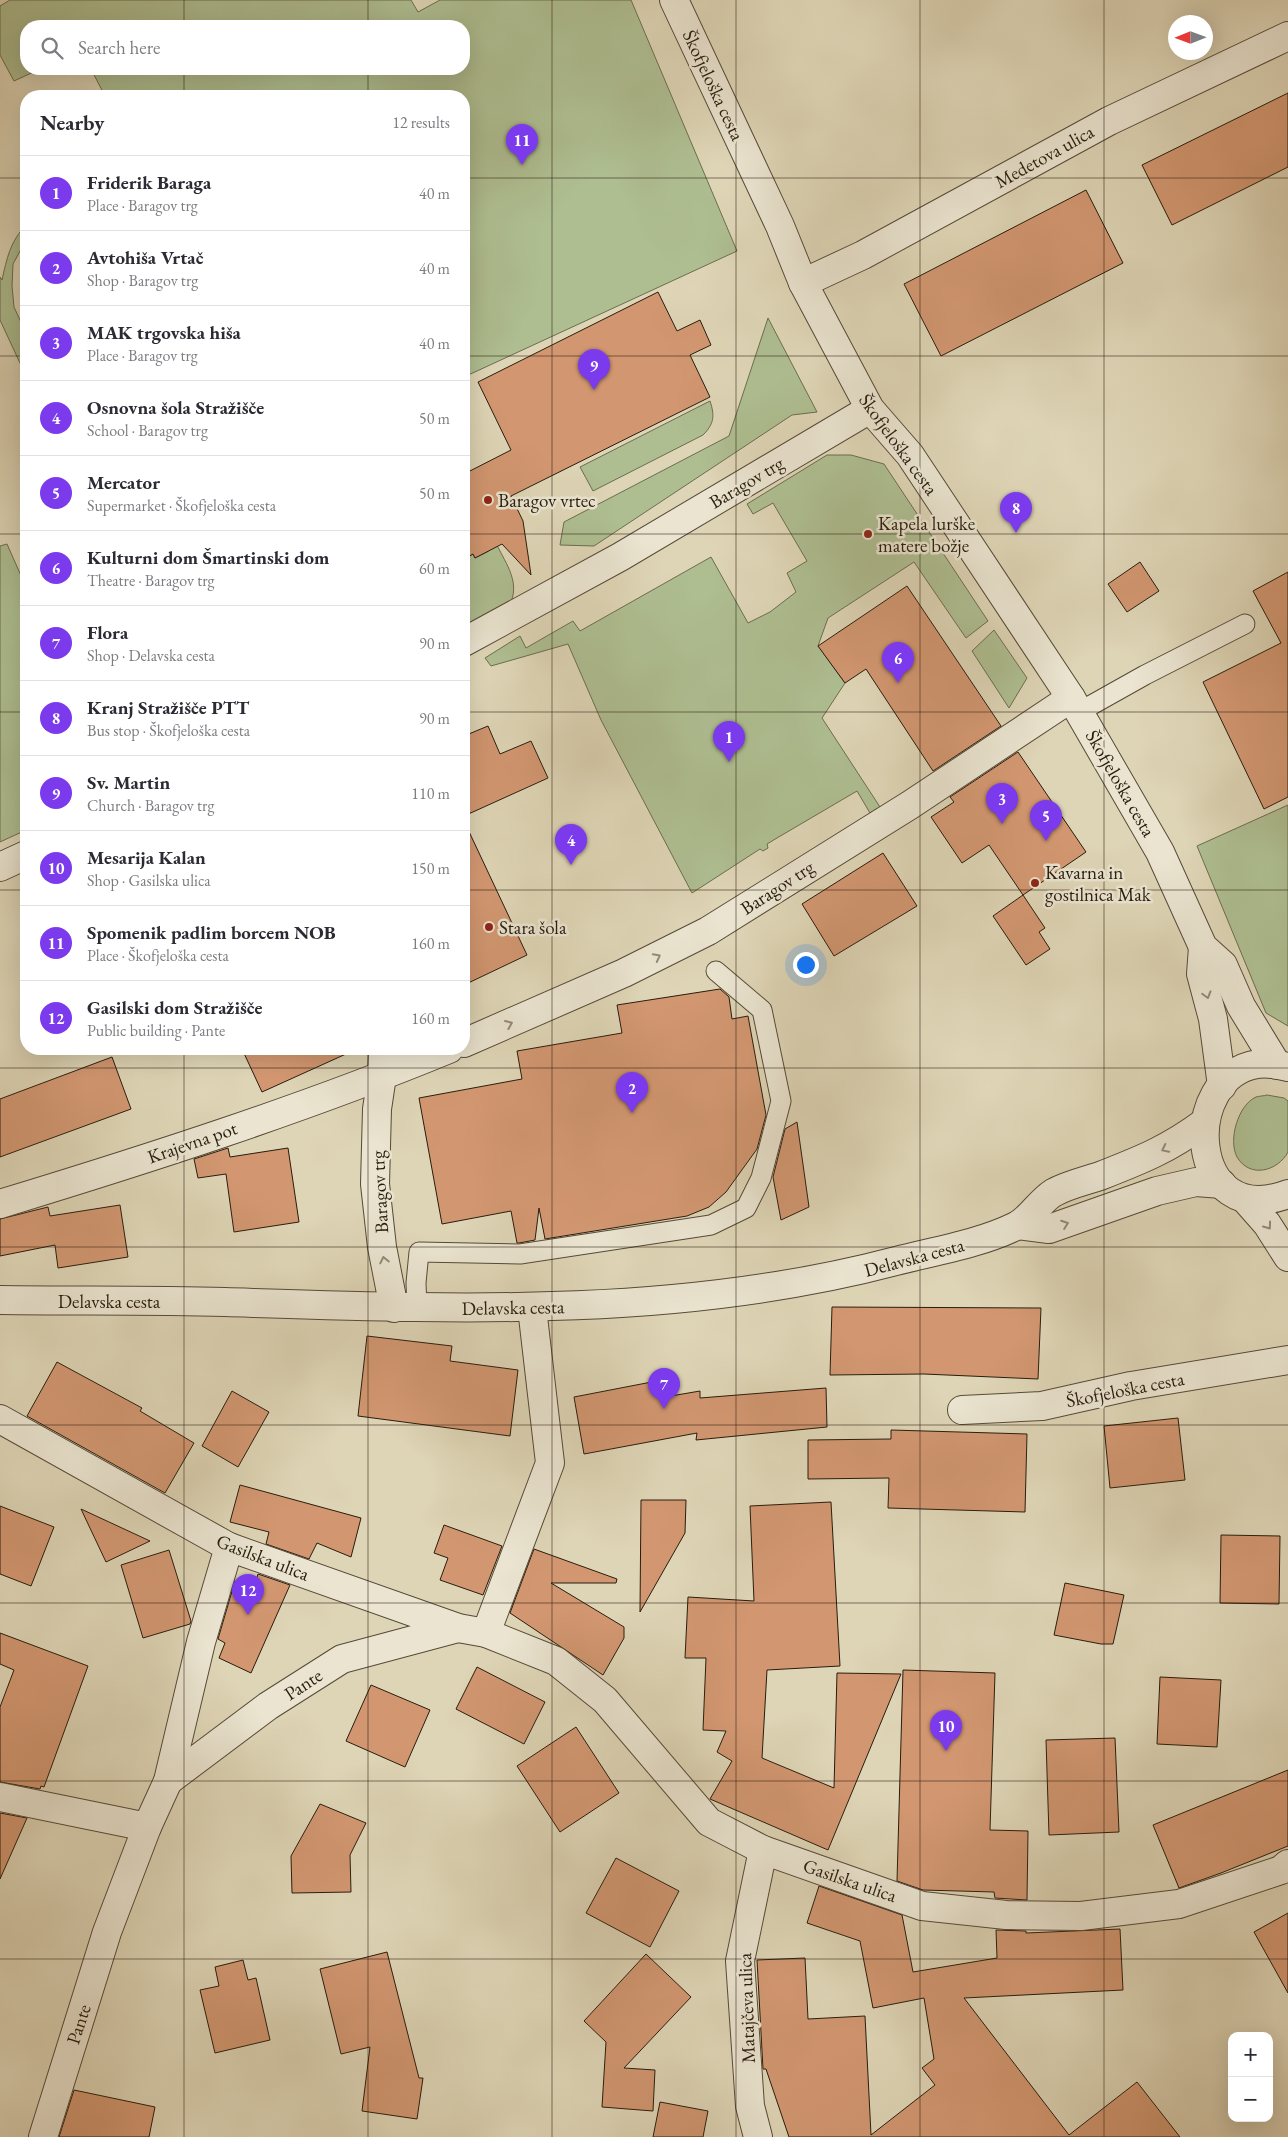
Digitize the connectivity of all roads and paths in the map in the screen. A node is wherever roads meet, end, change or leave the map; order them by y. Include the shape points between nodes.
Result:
1 (674, 0) edge
2 (1288, 36) edge
3 (803, 283) junction
4 (870, 409) junction
5 (1245, 624) dead end
6 (470, 639) edge
7 (1075, 705) junction
8 (20, 858) edge
9 (0, 866) edge
10 (1203, 947) junction
11 (716, 971) dead end
12 (470, 1040) edge
13 (383, 1055) edge
14 (434, 1055) edge
15 (1282, 1066) edge
16 (382, 1076) junction
17 (1222, 1086) junction
18 (1205, 1122) junction
19 (1222, 1184) junction
20 (1288, 1194) edge
21 (1245, 1199) junction
22 (0, 1204) edge
23 (1018, 1225) junction
24 (1288, 1257) edge
25 (0, 1300) edge
26 (406, 1308) junction
27 (532, 1308) junction
28 (1288, 1360) edge
29 (962, 1410) dead end
30 (0, 1419) edge
31 (228, 1547) junction
32 (458, 1628) junction
33 (486, 1633) junction
34 (168, 1781) junction
35 (0, 1797) edge
36 (147, 1827) junction
37 (763, 1850) junction
38 (1288, 1864) edge
39 (44, 2137) edge
40 (758, 2137) edge

1 - 3 street, Škofjeloška cesta via 780,226
2 - 3 street, Medetova ulica via 1109,121 870,252
3 - 4 street, Škofjeloška cesta
4 - 6 street, Baragov trg via 620,557
4 - 7 street, Škofjeloška cesta via 910,455
5 - 7 lane via 1145,675
7 - 10 street, Škofjeloška cesta via 1160,852
12 -> 7 street, Baragov trg via 624,973 708,931
8 - 9 street
10 - 15 street, Škofjeloška cesta via 1223,965 1241,1006
10 -> 17 street, Škofjeloška cesta via 1201,974 1213,1019
11 - 26 lane via 762,1010 781,1101 761,1178 746,1208 711,1225 520,1254 419,1252 416,1283
13 - 16 street, Baragov trg
14 - 16 street
15 - 17 street via 1258,1064 1238,1071
16 - 22 street, Krajevna pot via 118,1168
26 -> 16 street, Baragov trg via 382,1247 375,1184 377,1109
17 - 18 street via 1214,1097
18 - 19 street via 1204,1146 1209,1167
18 -> 23 street, Delavska cesta via 1176,1143 1145,1158 1053,1194
19 - 21 street
23 -> 19 street, Delavska cesta via 1049,1229 1157,1191 1196,1182
20 - 21 street via 1273,1200
21 -> 24 street
23 - 27 street, Delavska cesta via 975,1241 796,1283 701,1297
25 - 26 street, Delavska cesta
26 - 27 street, Delavska cesta
27 - 33 street via 550,1462
28 - 29 street, Škofjeloška cesta via 1131,1386 1042,1406
30 - 31 street, Gasilska ulica
31 - 32 street, Gasilska ulica
31 - 34 street, Pante via 201,1642
32 - 33 street, Gasilska ulica
32 - 34 street, Pante via 342,1659 268,1706
33 - 37 street, Gasilska ulica via 556,1661 605,1700 709,1822
34 - 36 street, Pante
35 - 36 street
36 - 39 street, Pante via 107,1932
37 - 38 street, Gasilska ulica via 922,1906 1006,1915 1081,1916 1179,1904 1281,1870
37 - 40 street, Matajčeva ulica via 740,1961 750,2106

